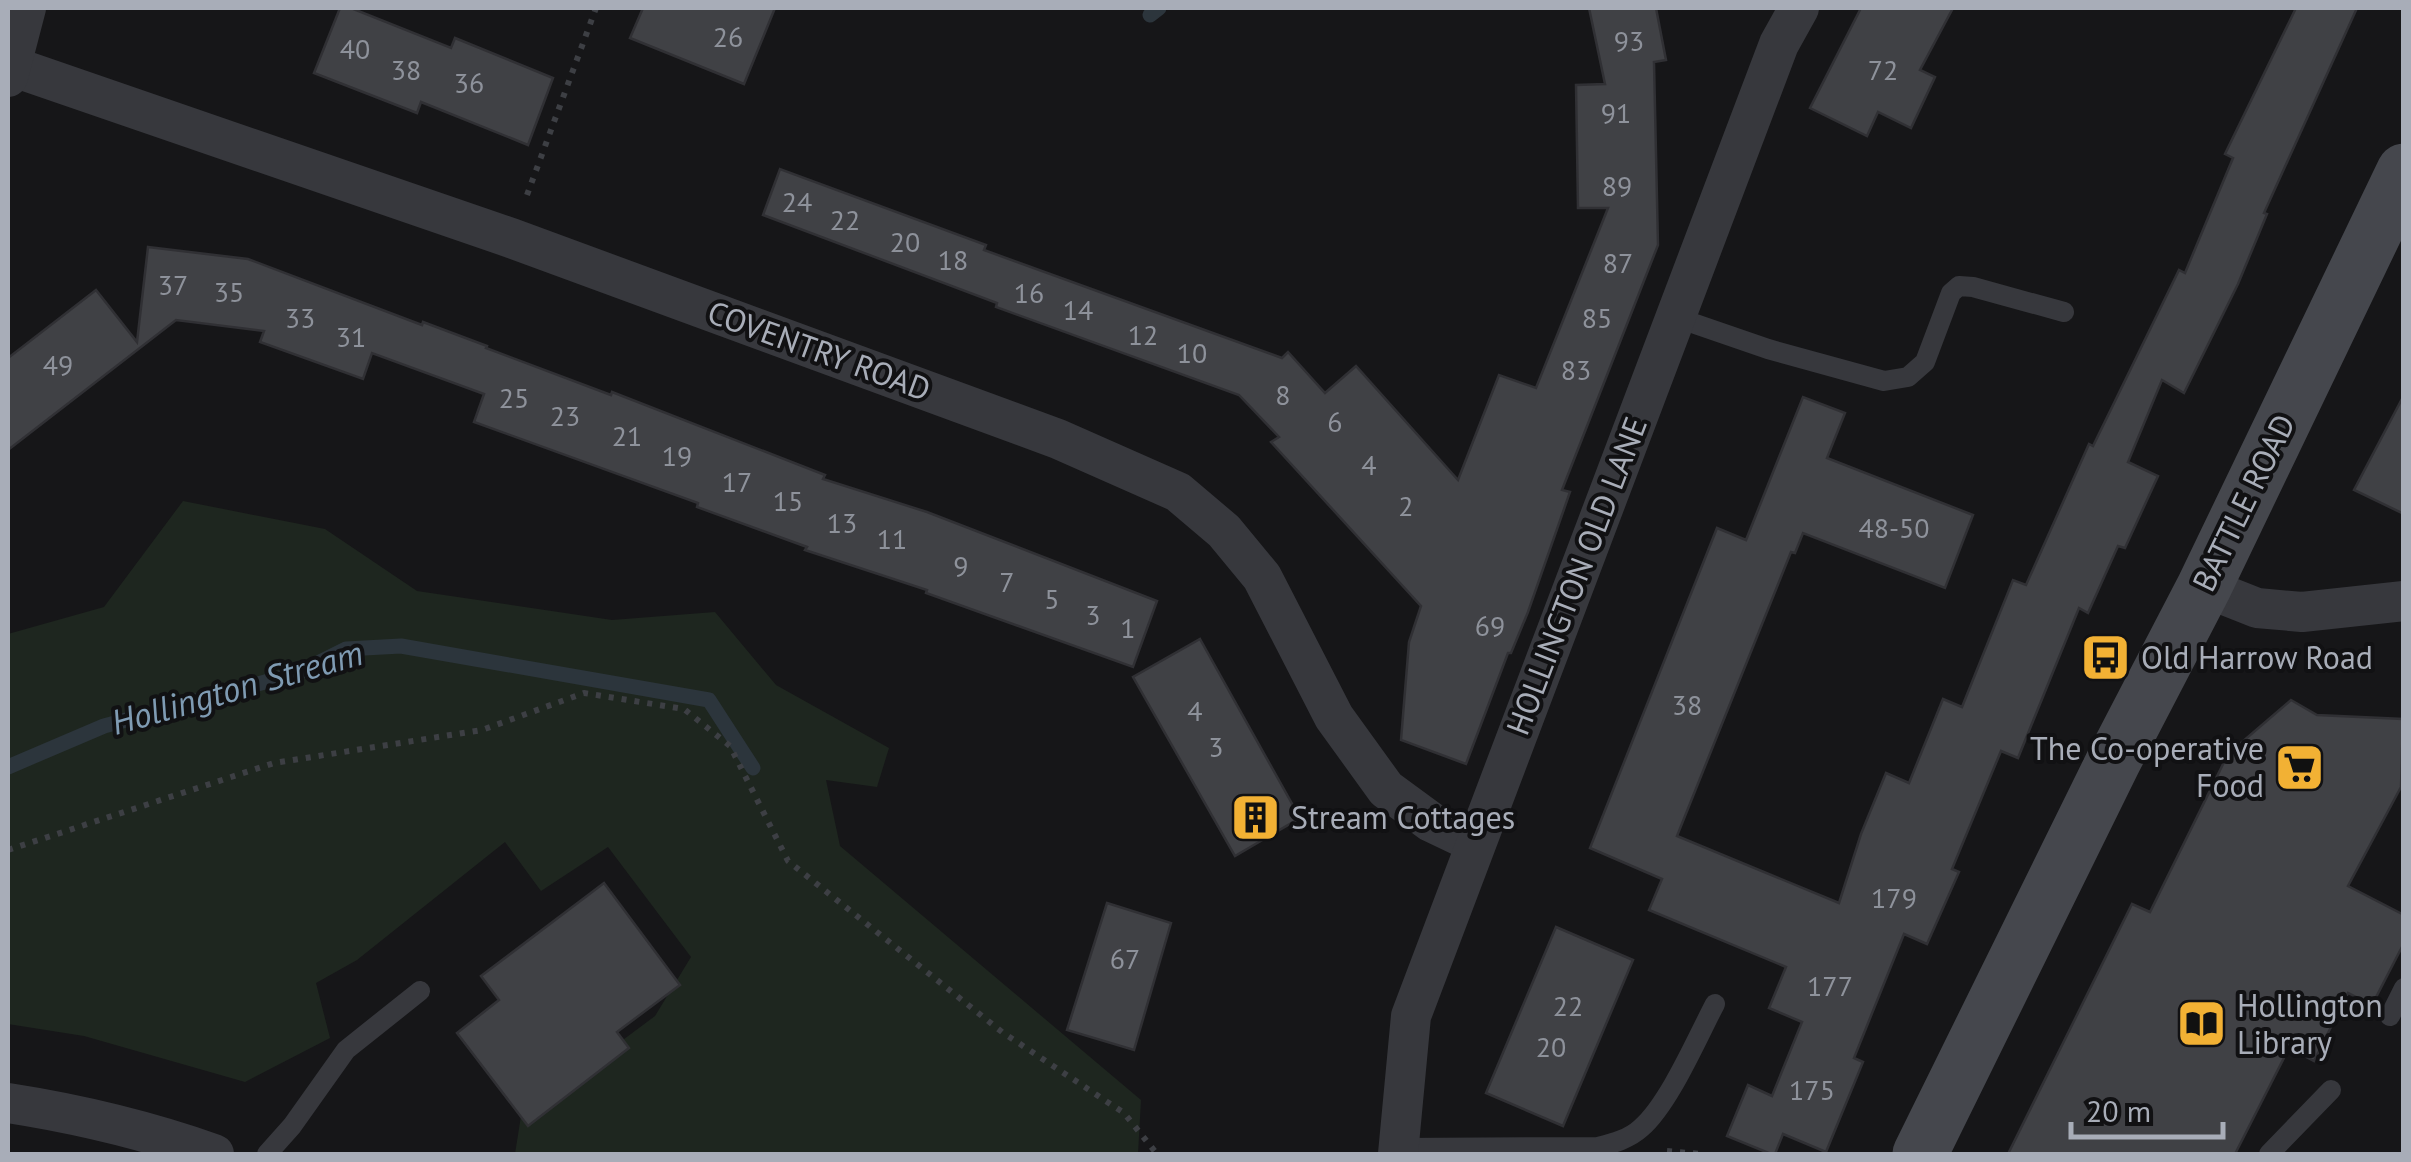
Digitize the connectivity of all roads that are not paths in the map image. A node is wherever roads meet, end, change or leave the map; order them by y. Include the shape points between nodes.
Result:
1 (26, 8) edge
2 (1798, 8) edge
3 (9, 72) edge
4 (2404, 171) edge
5 (2064, 312) dead end
6 (1675, 318) junction
7 (2204, 587) junction
8 (2404, 602) edge
9 (1475, 843) junction
10 (2404, 988) edge
11 (420, 991) dead end
12 (1715, 1004) dead end
13 (2390, 1016) dead end
14 (2331, 1090) dead end
15 (8, 1103) edge
16 (1398, 1151) edge
17 (214, 1154) edge
18 (266, 1154) edge
19 (1920, 1154) edge
20 (2269, 1154) edge

1 - 3 street
2 - 6 street, HOLLINGTON OLD LANE
3 - 9 street, COVENTRY ROAD via 511,238 1058,439 1178,492 1224,531 1262,577 1334,717 1386,790
4 - 7 main road, BATTLE ROAD
5 - 6 lane via 1959,286 1925,362 1908,376 1884,381
6 - 9 street, HOLLINGTON OLD LANE
7 - 8 street via 2257,608 2302,612
7 - 19 main road, BATTLE ROAD
9 - 16 street, HOLLINGTON OLD LANE via 1411,1016
10 - 13 lane
11 - 18 lane via 346,1050
12 - 16 lane via 1657,1109 1624,1140 1598,1148
14 - 20 lane
15 - 17 street via 82,1114

